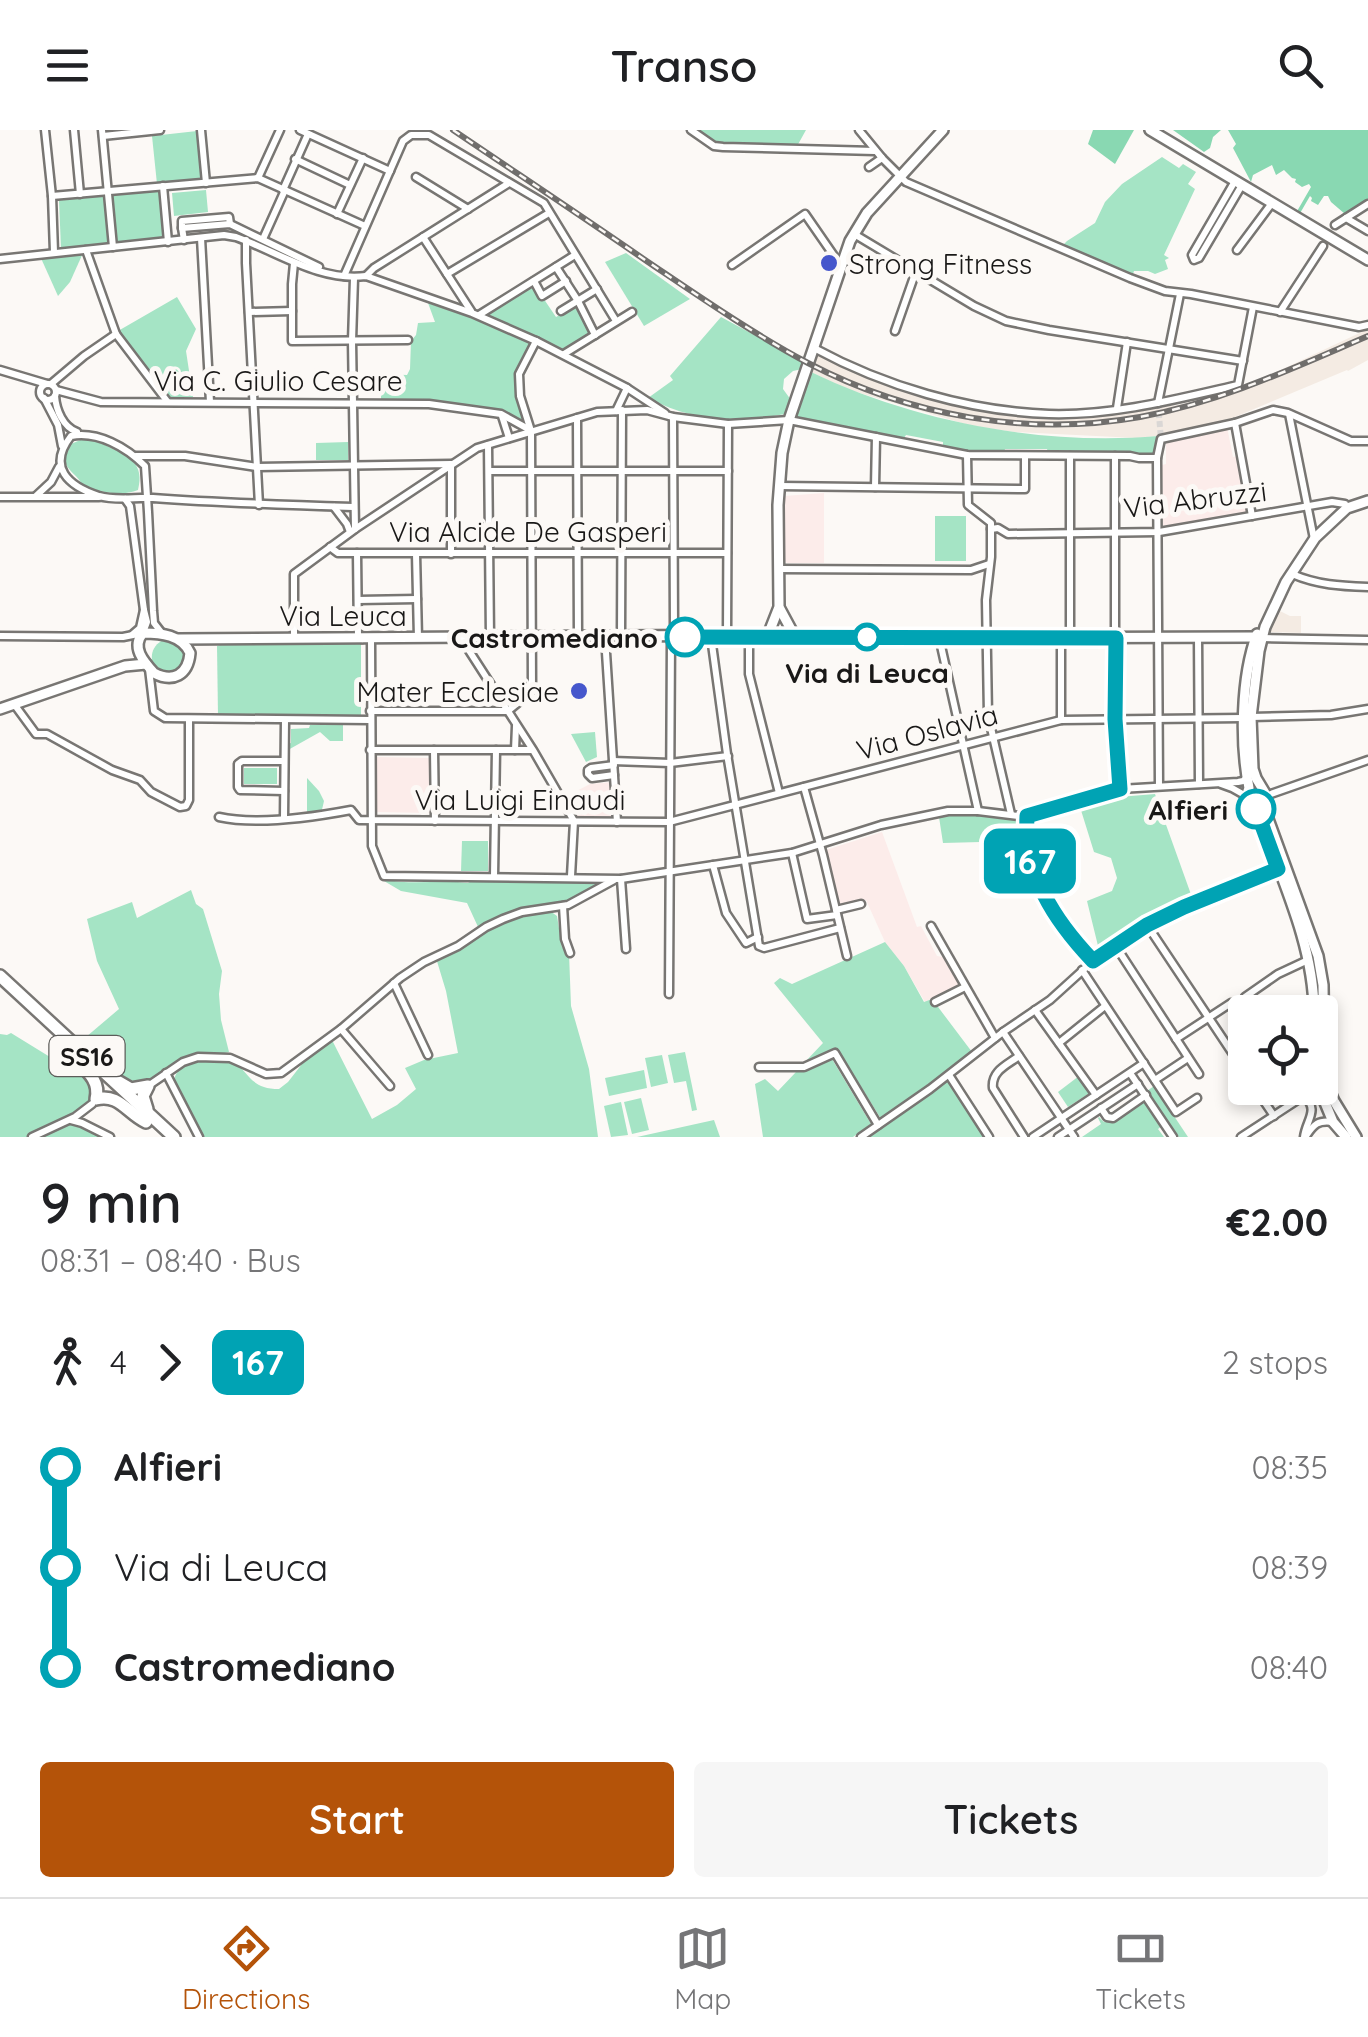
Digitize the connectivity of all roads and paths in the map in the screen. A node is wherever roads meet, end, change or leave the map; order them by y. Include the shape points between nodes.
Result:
1 (45, 130) edge
2 (74, 130) edge
3 (160, 130) edge
4 (201, 130) edge
5 (277, 130) edge
6 (691, 130) edge
7 (859, 130) edge
8 (943, 130) edge
9 (1150, 130) edge
10 (304, 132) edge
11 (103, 133) edge
12 (876, 150) junction
13 (362, 158) junction
14 (882, 158) junction
15 (295, 159) junction
16 (869, 168) dead end
17 (390, 171) junction
18 (416, 176) dead end
19 (258, 178) junction
20 (900, 178) junction
21 (206, 183) junction
22 (509, 183) junction
23 (1238, 183) junction
24 (350, 185) junction
25 (163, 186) junction
26 (284, 190) junction
27 (108, 192) junction
28 (80, 194) junction
29 (52, 196) junction
30 (1272, 203) junction
31 (1368, 204) edge
32 (468, 208) junction
33 (549, 212) junction
34 (337, 214) junction
35 (1346, 218) junction
36 (1335, 225) dead end
37 (365, 226) junction
38 (1368, 231) edge
39 (854, 234) junction
40 (423, 237) junction
41 (201, 238) junction
42 (184, 240) junction
43 (246, 240) junction
44 (262, 240) junction
45 (168, 242) junction
46 (1322, 246) dead end
47 (113, 248) junction
48 (86, 250) junction
49 (1238, 250) dead end
50 (54, 252) junction
51 (576, 255) junction
52 (0, 259) edge
53 (1368, 260) edge
54 (294, 263) junction
55 (732, 265) dead end
56 (556, 266) junction
57 (841, 266) junction
58 (916, 271) junction
59 (326, 272) junction
60 (447, 274) junction
61 (344, 276) junction
62 (366, 276) junction
63 (354, 278) junction
64 (534, 280) junction
65 (566, 281) junction
66 (597, 290) junction
67 (1180, 294) junction
68 (578, 300) junction
69 (1252, 307) junction
70 (292, 311) junction
71 (561, 311) dead end
72 (249, 312) junction
73 (632, 312) dead end
74 (1280, 312) junction
75 (475, 314) junction
76 (616, 322) junction
77 (1368, 325) edge
78 (895, 331) dead end
79 (116, 334) junction
80 (594, 335) junction
81 (408, 340) dead end
82 (352, 341) junction
83 (536, 341) junction
84 (1127, 342) junction
85 (814, 348) junction
86 (1168, 348) junction
87 (563, 354) junction
88 (1243, 361) junction
89 (0, 370) edge
90 (33, 380) junction
91 (52, 388) junction
92 (627, 388) junction
93 (42, 395) junction
94 (638, 395) junction
95 (167, 402) junction
96 (210, 402) junction
97 (253, 402) junction
98 (352, 402) junction
99 (1158, 403) junction
100 (1117, 408) junction
101 (619, 410) junction
102 (636, 410) junction
103 (1288, 413) junction
104 (501, 414) junction
105 (670, 415) junction
106 (577, 418) junction
107 (789, 420) junction
108 (1235, 423) junction
109 (728, 424) junction
110 (531, 431) junction
111 (84, 434) junction
112 (876, 437) junction
113 (508, 438) junction
114 (1368, 441) edge
115 (488, 445) junction
116 (62, 447) junction
117 (967, 455) junction
118 (135, 456) junction
119 (1025, 456) junction
120 (1070, 456) junction
121 (1115, 456) junction
122 (1157, 458) junction
123 (430, 464) junction
124 (452, 464) junction
125 (60, 466) junction
126 (353, 466) junction
127 (257, 467) junction
128 (578, 470) junction
129 (622, 470) junction
130 (489, 471) junction
131 (532, 471) junction
132 (674, 471) junction
133 (728, 471) junction
134 (436, 474) junction
135 (779, 486) junction
136 (875, 487) junction
137 (967, 487) junction
138 (0, 497) edge
139 (35, 497) junction
140 (102, 497) junction
141 (124, 498) junction
142 (147, 498) junction
143 (1368, 499) edge
144 (1346, 504) junction
145 (259, 505) junction
146 (333, 506) junction
147 (353, 506) junction
148 (1306, 506) junction
149 (1252, 516) junction
150 (991, 529) junction
151 (352, 531) junction
152 (1159, 532) junction
153 (1070, 533) junction
154 (1115, 533) junction
155 (1313, 537) junction
156 (330, 547) junction
157 (357, 553) junction
158 (727, 553) junction
159 (416, 554) junction
160 (451, 554) junction
161 (490, 554) junction
162 (532, 554) junction
163 (578, 554) junction
164 (622, 554) junction
165 (674, 554) junction
166 (990, 563) junction
167 (779, 569) junction
168 (1291, 573) junction
169 (1368, 586) edge
170 (417, 599) junction
171 (358, 600) junction
172 (778, 607) junction
173 (138, 634) junction
174 (768, 635) junction
175 (794, 635) junction
176 (0, 636) edge
177 (123, 636) junction
178 (166, 636) junction
179 (711, 636) junction
180 (727, 636) junction
181 (749, 636) junction
182 (219, 637) junction
183 (358, 637) junction
184 (370, 637) junction
185 (578, 637) junction
186 (604, 637) junction
187 (621, 637) junction
188 (671, 637) junction
189 (1198, 637) junction
190 (1259, 637) junction
191 (294, 638) junction
192 (418, 638) junction
193 (466, 638) junction
194 (490, 638) junction
195 (532, 638) junction
196 (939, 638) junction
197 (986, 638) junction
198 (1066, 638) junction
199 (1116, 638) junction
200 (1158, 638) junction
201 (179, 639) junction
202 (1368, 640) edge
203 (370, 650) junction
204 (138, 651) junction
205 (190, 653) junction
206 (125, 666) junction
207 (147, 666) junction
208 (165, 677) junction
209 (150, 691) junction
210 (5, 709) edge
211 (1368, 709) edge
212 (370, 710) junction
213 (508, 711) junction
214 (1248, 717) junction
215 (1159, 718) junction
216 (1198, 718) junction
217 (189, 719) junction
218 (1115, 719) junction
219 (285, 720) junction
220 (370, 720) junction
221 (1061, 720) junction
222 (516, 724) junction
223 (993, 738) junction
224 (964, 746) junction
225 (370, 750) junction
226 (434, 750) junction
227 (496, 750) junction
228 (515, 750) junction
229 (533, 750) junction
230 (728, 756) junction
231 (284, 760) junction
232 (1368, 760) edge
233 (670, 762) junction
234 (614, 763) junction
235 (614, 775) junction
236 (1247, 776) junction
237 (1199, 784) junction
238 (1220, 784) junction
239 (1160, 786) junction
240 (804, 787) junction
241 (1120, 789) junction
242 (284, 791) junction
243 (779, 793) junction
244 (1257, 794) junction
245 (736, 804) junction
246 (978, 811) junction
247 (1011, 814) junction
248 (1027, 816) junction
249 (220, 817) dead end
250 (284, 818) junction
251 (370, 820) junction
252 (435, 821) junction
253 (495, 821) junction
254 (574, 821) junction
255 (617, 822) junction
256 (669, 822) junction
257 (820, 846) junction
258 (792, 853) junction
259 (745, 861) junction
260 (713, 864) junction
261 (1278, 869) junction
262 (669, 873) junction
263 (494, 876) junction
264 (571, 877) junction
265 (618, 879) junction
266 (860, 904) dead end
267 (563, 906) junction
268 (837, 913) junction
269 (1147, 925) junction
270 (931, 926) dead end
271 (840, 928) junction
272 (758, 942) junction
273 (1115, 946) junction
274 (626, 949) dead end
275 (570, 953) dead end
276 (847, 956) dead end
277 (1310, 960) junction
278 (1093, 961) junction
279 (1082, 970) junction
280 (0, 976) edge
281 (394, 983) junction
282 (0, 985) edge
283 (965, 988) junction
284 (668, 994) dead end
285 (1248, 995) edge
286 (1314, 995) edge
287 (935, 1002) dead end
288 (1228, 1005) edge
289 (1106, 1006) junction
290 (1035, 1010) junction
291 (1208, 1018) junction
292 (340, 1029) junction
293 (1004, 1032) junction
294 (995, 1038) junction
295 (1176, 1039) junction
296 (1059, 1043) junction
297 (64, 1045) junction
298 (1228, 1047) edge
299 (428, 1055) dead end
300 (1019, 1056) junction
301 (1188, 1058) junction
302 (94, 1062) junction
303 (1144, 1063) junction
304 (759, 1066) dead end
305 (1130, 1072) junction
306 (166, 1073) junction
307 (1199, 1074) dead end
308 (949, 1075) junction
309 (1156, 1080) junction
310 (1138, 1084) junction
311 (148, 1086) junction
312 (390, 1086) dead end
313 (1096, 1095) junction
314 (1146, 1095) junction
315 (1197, 1098) dead end
316 (94, 1102) junction
317 (1267, 1105) edge
318 (1290, 1105) edge
319 (1312, 1105) edge
320 (1326, 1105) edge
321 (1101, 1108) junction
322 (1274, 1116) junction
323 (1060, 1119) junction
324 (68, 1120) junction
325 (146, 1122) junction
326 (1333, 1122) junction
327 (878, 1125) junction
328 (96, 1130) junction
329 (1072, 1133) edge
330 (32, 1137) edge
331 (110, 1137) edge
332 (163, 1137) edge
333 (174, 1137) edge
334 (199, 1137) edge
335 (861, 1137) edge
336 (989, 1137) edge
337 (1024, 1137) edge
338 (1033, 1137) edge
339 (1058, 1137) edge
340 (1173, 1137) edge
341 (1241, 1137) edge
342 (1304, 1137) edge
343 (1346, 1137) edge
344 (1356, 1137) edge

1 - 29 street
2 - 28 street
3 - 11 street
4 - 21 street
5 - 19 street
6 - 12 street via 723,147
7 - 12 street
8 - 20 main road
9 - 23 main road
10 - 13 street
10 - 15 street
11 - 27 street
12 - 14 street
13 - 17 street
13 - 24 street
14 - 16 street
14 - 20 street
15 - 24 street
15 - 26 street
17 - 22 street via 403,142 420,134
17 - 37 street
18 - 32 street
19 - 21 street
19 - 26 street
20 - 39 main road
20 - 67 street
21 - 25 street
22 - 32 street
22 - 33 street
23 - 23 street via 1192,255 1194,260 1199,258
23 - 30 main road
24 - 34 street
25 - 27 street
25 - 45 street
26 - 34 street
26 - 44 street
27 - 28 street
27 - 47 street
28 - 29 street
29 - 50 street
30 - 49 street
30 - 53 main road
31 - 35 street
32 - 40 street
33 - 51 street
33 - 60 street
34 - 37 street
35 - 36 street
35 - 38 street
37 - 61 street
39 - 57 main road
39 - 58 street
40 - 60 street
40 - 62 street
41 - 42 street
41 - 43 street
41 - 96 street
42 - 44 street via 182,228 230,224
42 - 45 street
43 - 54 street
43 - 72 street
44 - 59 street
45 - 47 street
46 - 74 street
47 - 48 street
48 - 50 street
48 - 79 street
50 - 52 street
51 - 56 street
51 - 66 street
54 - 59 street
54 - 70 street
55 - 57 street via 805,214
56 - 64 street
56 - 65 street
57 - 85 main road
58 - 78 street
58 - 84 street via 1006,321
59 - 61 street
60 - 75 street
61 - 63 street
62 - 63 street
62 - 75 street
63 - 82 street
64 - 65 street via 542,296
64 - 75 street
65 - 68 street
66 - 68 street
66 - 76 street
67 - 69 street
67 - 86 street
68 - 71 street
68 - 80 street
69 - 74 street
69 - 88 street
70 - 72 street
70 - 82 street via 292,341
72 - 97 street
73 - 76 street
74 - 77 street
75 - 83 street
76 - 80 street
79 - 91 street
79 - 95 street
80 - 87 street
81 - 82 street
82 - 98 street
83 - 87 street
83 - 110 street via 519,374
84 - 86 street
84 - 100 street
85 - 100 street via 858,371 986,407 1049,414
85 - 107 main road
86 - 88 street
86 - 99 street
87 - 92 street
88 - 99 street via 1238,385
89 - 90 street, Via C. Giulio Cesare
90 - 91 street, Via C. Giulio Cesare
90 - 93 street
91 - 93 street
91 - 93 street via 50,399
91 - 95 street, Via C. Giulio Cesare via 101,402
91 - 111 street via 64,421
92 - 94 street
92 - 101 street
93 - 116 street
94 - 102 street
94 - 105 street
95 - 96 street, Via C. Giulio Cesare
96 - 97 street, Via C. Giulio Cesare
97 - 98 street, Via C. Giulio Cesare
97 - 127 street
98 - 104 street, Via C. Giulio Cesare
98 - 126 street
99 - 100 street
101 - 102 street
101 - 106 street
101 - 129 street
102 - 105 street
103 - 108 street via 1272,410
103 - 114 street via 1351,441
103 - 148 street
104 - 110 street, Via C. Giulio Cesare
104 - 113 street
105 - 109 street
105 - 132 street
106 - 110 street
106 - 128 street
107 - 109 street
107 - 112 street
107 - 135 main road
108 - 122 street via 1161,439
108 - 149 street
109 - 133 street
110 - 113 street
110 - 131 street
111 - 116 street
111 - 118 street
112 - 117 street
112 - 136 street
113 - 115 street
115 - 124 street
115 - 130 street
116 - 125 street
117 - 119 street
117 - 137 street
118 - 127 street
118 - 142 street via 145,466
119 - 120 street
119 - 137 street via 1025,488
120 - 121 street
120 - 153 street
121 - 122 street
121 - 154 street
122 - 152 street
123 - 124 street
123 - 126 street
123 - 134 street
124 - 134 street
124 - 160 street
125 - 139 street
125 - 140 street via 64,477
126 - 127 street
126 - 147 street
127 - 145 street
128 - 129 street
128 - 131 street
128 - 163 street
129 - 132 street
129 - 164 street
130 - 131 street
130 - 161 street
131 - 162 street
132 - 133 street
132 - 165 street
133 - 158 street
134 - 151 street
135 - 136 street
135 - 167 main road
136 - 137 street
137 - 150 street via 968,505
138 - 139 street
139 - 140 street
140 - 141 street
141 - 142 street
141 - 173 street via 147,622
142 - 145 street
142 - 178 street via 154,623
143 - 144 main road
143 - 155 main road
144 - 148 street, Via Abruzzi
144 - 155 main road
145 - 146 street
146 - 147 street
146 - 151 street
147 - 151 street
148 - 149 street, Via Abruzzi
148 - 155 street
149 - 152 street, Via Abruzzi
150 - 153 street, Via Abruzzi
150 - 166 street
151 - 156 street
152 - 154 street, Via Abruzzi
152 - 200 street
153 - 154 street, Via Abruzzi
153 - 198 street
154 - 199 street
155 - 168 main road
155 - 190 main road via 1287,572
156 - 157 street, Via Alcide De Gasperi
156 - 191 street via 293,576
157 - 159 street, Via Alcide De Gasperi
157 - 171 street
158 - 165 street, Via Alcide De Gasperi
158 - 180 street
159 - 160 street, Via Alcide De Gasperi
159 - 170 street
160 - 161 street, Via Alcide De Gasperi
161 - 162 street, Via Alcide De Gasperi
161 - 194 street
162 - 163 street, Via Alcide De Gasperi
162 - 195 street
163 - 164 street, Via Alcide De Gasperi
163 - 185 street
164 - 165 street, Via Alcide De Gasperi
164 - 187 street
165 - 188 street
166 - 167 street via 971,570
166 - 197 street
167 - 172 main road
168 - 169 street via 1331,586
168 - 190 main road
170 - 171 street
170 - 192 street
171 - 183 street
172 - 174 main road
172 - 175 main road
173 - 177 street
173 - 178 main road
173 - 204 main road
174 - 175 main road
174 - 181 main road, Via Leuca
175 - 196 main road
176 - 177 street
177 - 204 street
178 - 201 main road
179 - 180 main road, Via Leuca
179 - 188 main road, Via Leuca
179 - 230 street
180 - 181 main road, Via Leuca
181 - 243 street via 749,674
182 - 191 main road, Via Leuca
182 - 201 main road, Via Leuca
182 - 205 main road, Via Leuca via 197,643
183 - 184 main road, Via Leuca
183 - 191 main road, Via Leuca
183 - 203 street
184 - 192 main road, Via Leuca
184 - 203 street
185 - 186 main road, Via Leuca
185 - 195 main road, Via Leuca
186 - 187 main road, Via Leuca
186 - 234 street
187 - 188 main road, Via Leuca
188 - 233 street
189 - 190 main road
189 - 200 main road
189 - 216 street
190 - 202 street
190 - 214 main road via 1252,649
192 - 193 main road, Via Leuca
193 - 194 main road, Via Leuca
193 - 213 street
194 - 195 main road, Via Leuca
195 - 213 street via 532,691
196 - 197 main road
196 - 224 street
197 - 198 main road
197 - 223 street
198 - 199 main road
198 - 221 street
199 - 200 main road
199 - 218 street
200 - 215 street
201 - 205 main road
203 - 212 street
204 - 206 main road
204 - 207 main road
205 - 208 main road via 181,675
206 - 207 main road
206 - 210 main road
207 - 208 main road
207 - 209 street
208 - 209 street
209 - 217 street via 157,714
210 - 217 street via 36,734 140,780 180,807 189,800
211 - 214 street, Via Oslavia
212 - 213 street
212 - 220 street
213 - 222 street
214 - 216 street, Via Oslavia
214 - 236 main road
214 - 244 main road
215 - 216 street, Via Oslavia
215 - 218 street, Via Oslavia
215 - 239 street
216 - 237 street
217 - 219 street
218 - 221 street, Via Oslavia
218 - 241 street
219 - 220 street
219 - 231 street
220 - 225 street
221 - 223 street, Via Oslavia
222 - 228 street
222 - 229 street
223 - 224 street, Via Oslavia
223 - 247 street
224 - 240 street, Via Oslavia
224 - 246 street
225 - 226 street
225 - 251 street
226 - 227 street
226 - 252 street
227 - 228 street
227 - 253 street
228 - 229 street
229 - 254 street
230 - 233 street
230 - 245 street
231 - 242 street
231 - 242 street via 238,764 240,790
232 - 244 street
233 - 234 street
233 - 256 street
234 - 235 street
234 - 235 street via 588,770 592,778
235 - 255 street
236 - 238 street
236 - 244 main road
237 - 238 street
237 - 239 street
238 - 244 street
239 - 241 street
240 - 243 street, Via Oslavia
240 - 257 street
241 - 248 street
242 - 250 street
243 - 245 street, Via Oslavia
244 - 261 main road
244 - 344 main road via 1321,970 1327,1085
245 - 256 street, Via Luigi Einaudi
245 - 259 street
246 - 247 street
246 - 257 street via 898,822
247 - 248 street
248 - 278 street via 1030,863 1039,885
249 - 250 street, Via Luigi Einaudi
250 - 251 street, Via Luigi Einaudi via 351,810 359,820
251 - 252 street, Via Luigi Einaudi
251 - 263 street via 384,876
252 - 253 street, Via Luigi Einaudi
253 - 254 street, Via Luigi Einaudi
253 - 263 street
254 - 255 street, Via Luigi Einaudi
254 - 264 street
255 - 256 street, Via Luigi Einaudi
256 - 262 street
257 - 258 street
257 - 268 street
258 - 259 street
258 - 268 street via 807,919
259 - 260 street
259 - 272 street
260 - 262 street
260 - 272 street via 726,913 746,943
261 - 269 street
261 - 277 main road
262 - 265 street
262 - 284 street
263 - 264 street
264 - 265 street
265 - 267 street
265 - 274 street
266 - 268 street
267 - 275 street
267 - 281 street via 503,918
268 - 271 street
269 - 273 street
269 - 291 street
270 - 283 street
271 - 272 street via 764,948
271 - 276 street
273 - 278 street
273 - 295 street
277 - 285 street
277 - 286 main road
278 - 279 street
279 - 289 street
279 - 290 street
280 - 302 highway, SS16
281 - 292 street
281 - 299 street
282 - 297 highway, SS16
283 - 287 street
283 - 294 street
288 - 291 street
289 - 296 street
289 - 303 street
290 - 293 street
290 - 296 street
291 - 295 street
291 - 298 street
292 - 306 street via 278,1074 210,1056
292 - 312 street
293 - 294 street
293 - 300 street
294 - 308 street
295 - 301 street
296 - 313 street
297 - 316 highway via 95,1080
297 - 325 highway, SS16
300 - 323 street
300 - 337 street via 992,1082
301 - 307 street
301 - 309 street
302 - 311 highway via 126,1087
302 - 333 highway, SS16
303 - 305 street
303 - 309 street
304 - 327 street via 804,1068 835,1053
305 - 310 street
305 - 313 street
306 - 311 street
306 - 334 street
308 - 327 street
308 - 336 street
309 - 315 street via 1176,1112
310 - 314 street
310 - 321 street
311 - 333 highway via 147,1109
313 - 323 street
314 - 321 street via 1112,1118
314 - 340 street
316 - 324 street
316 - 325 highway via 115,1098
316 - 328 street
317 - 322 street
318 - 322 street
319 - 342 street
320 - 326 main road
321 - 329 street
322 - 341 street
323 - 329 street
323 - 338 street
324 - 328 street
324 - 330 street
325 - 332 highway, SS16
326 - 342 street via 1313,1124
326 - 343 main road
327 - 335 street
328 - 331 street
329 - 339 street

